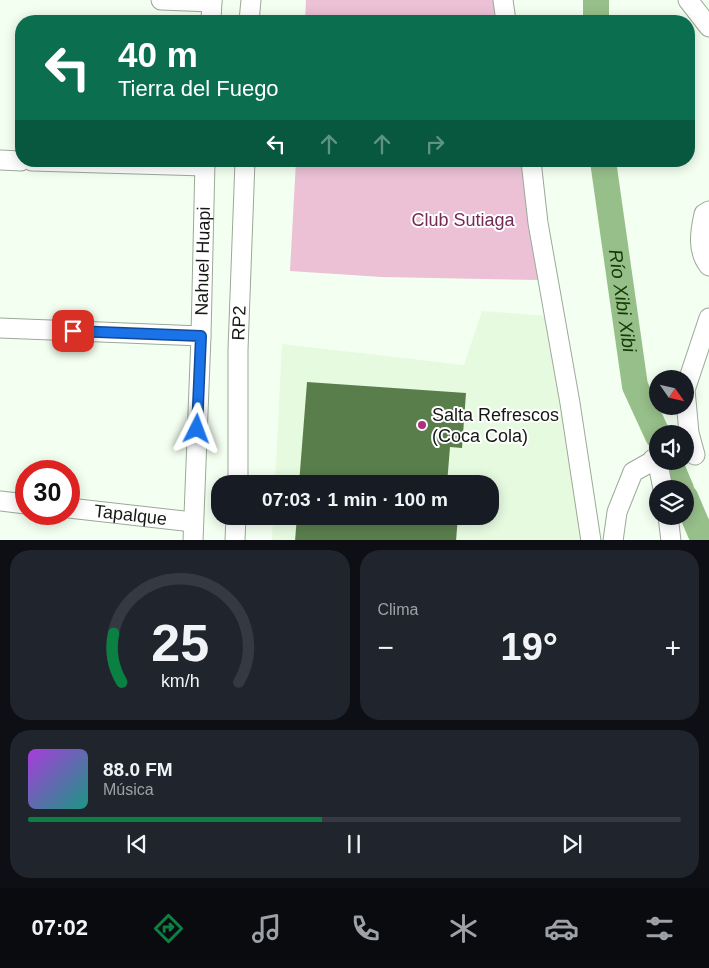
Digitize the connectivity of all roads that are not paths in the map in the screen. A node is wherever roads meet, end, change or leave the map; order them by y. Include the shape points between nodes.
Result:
1 (161, 0) edge
2 (251, 0) edge
3 (503, 0) edge
4 (688, 0) edge
5 (212, 1) edge
6 (211, 15) edge
7 (250, 15) edge
8 (505, 15) edge
9 (709, 26) edge
10 (0, 160) edge
11 (15, 161) edge
12 (205, 167) edge
13 (245, 167) edge
14 (532, 167) edge
15 (709, 211) edge
16 (709, 266) edge
17 (0, 328) edge
18 (707, 328) edge
19 (201, 336) junction
20 (688, 425) edge
21 (649, 462) edge
22 (238, 475) edge
23 (0, 501) edge
24 (15, 503) edge
25 (80, 509) edge
26 (193, 522) junction
27 (236, 525) edge
28 (669, 525) edge
29 (193, 540) edge
30 (235, 540) edge
31 (591, 540) edge
32 (613, 540) edge
33 (671, 540) edge

1 - 5 street
2 - 7 street
3 - 8 street
4 - 9 street
5 - 6 street
10 - 11 street
12 - 19 street, Nahuel Huapi
13 - 22 street, RP2 / RP2 via 238,350
14 - 31 street via 538,223
15 - 16 street via 704,214 700,231 703,258
17 - 19 street
18 - 20 street via 685,390
19 - 26 street, Nahuel Huapi
21 - 32 street via 633,472 617,512
23 - 24 street
25 - 26 street, Tapalque
26 - 29 street, Nahuel Huapi
27 - 30 street
28 - 33 street

